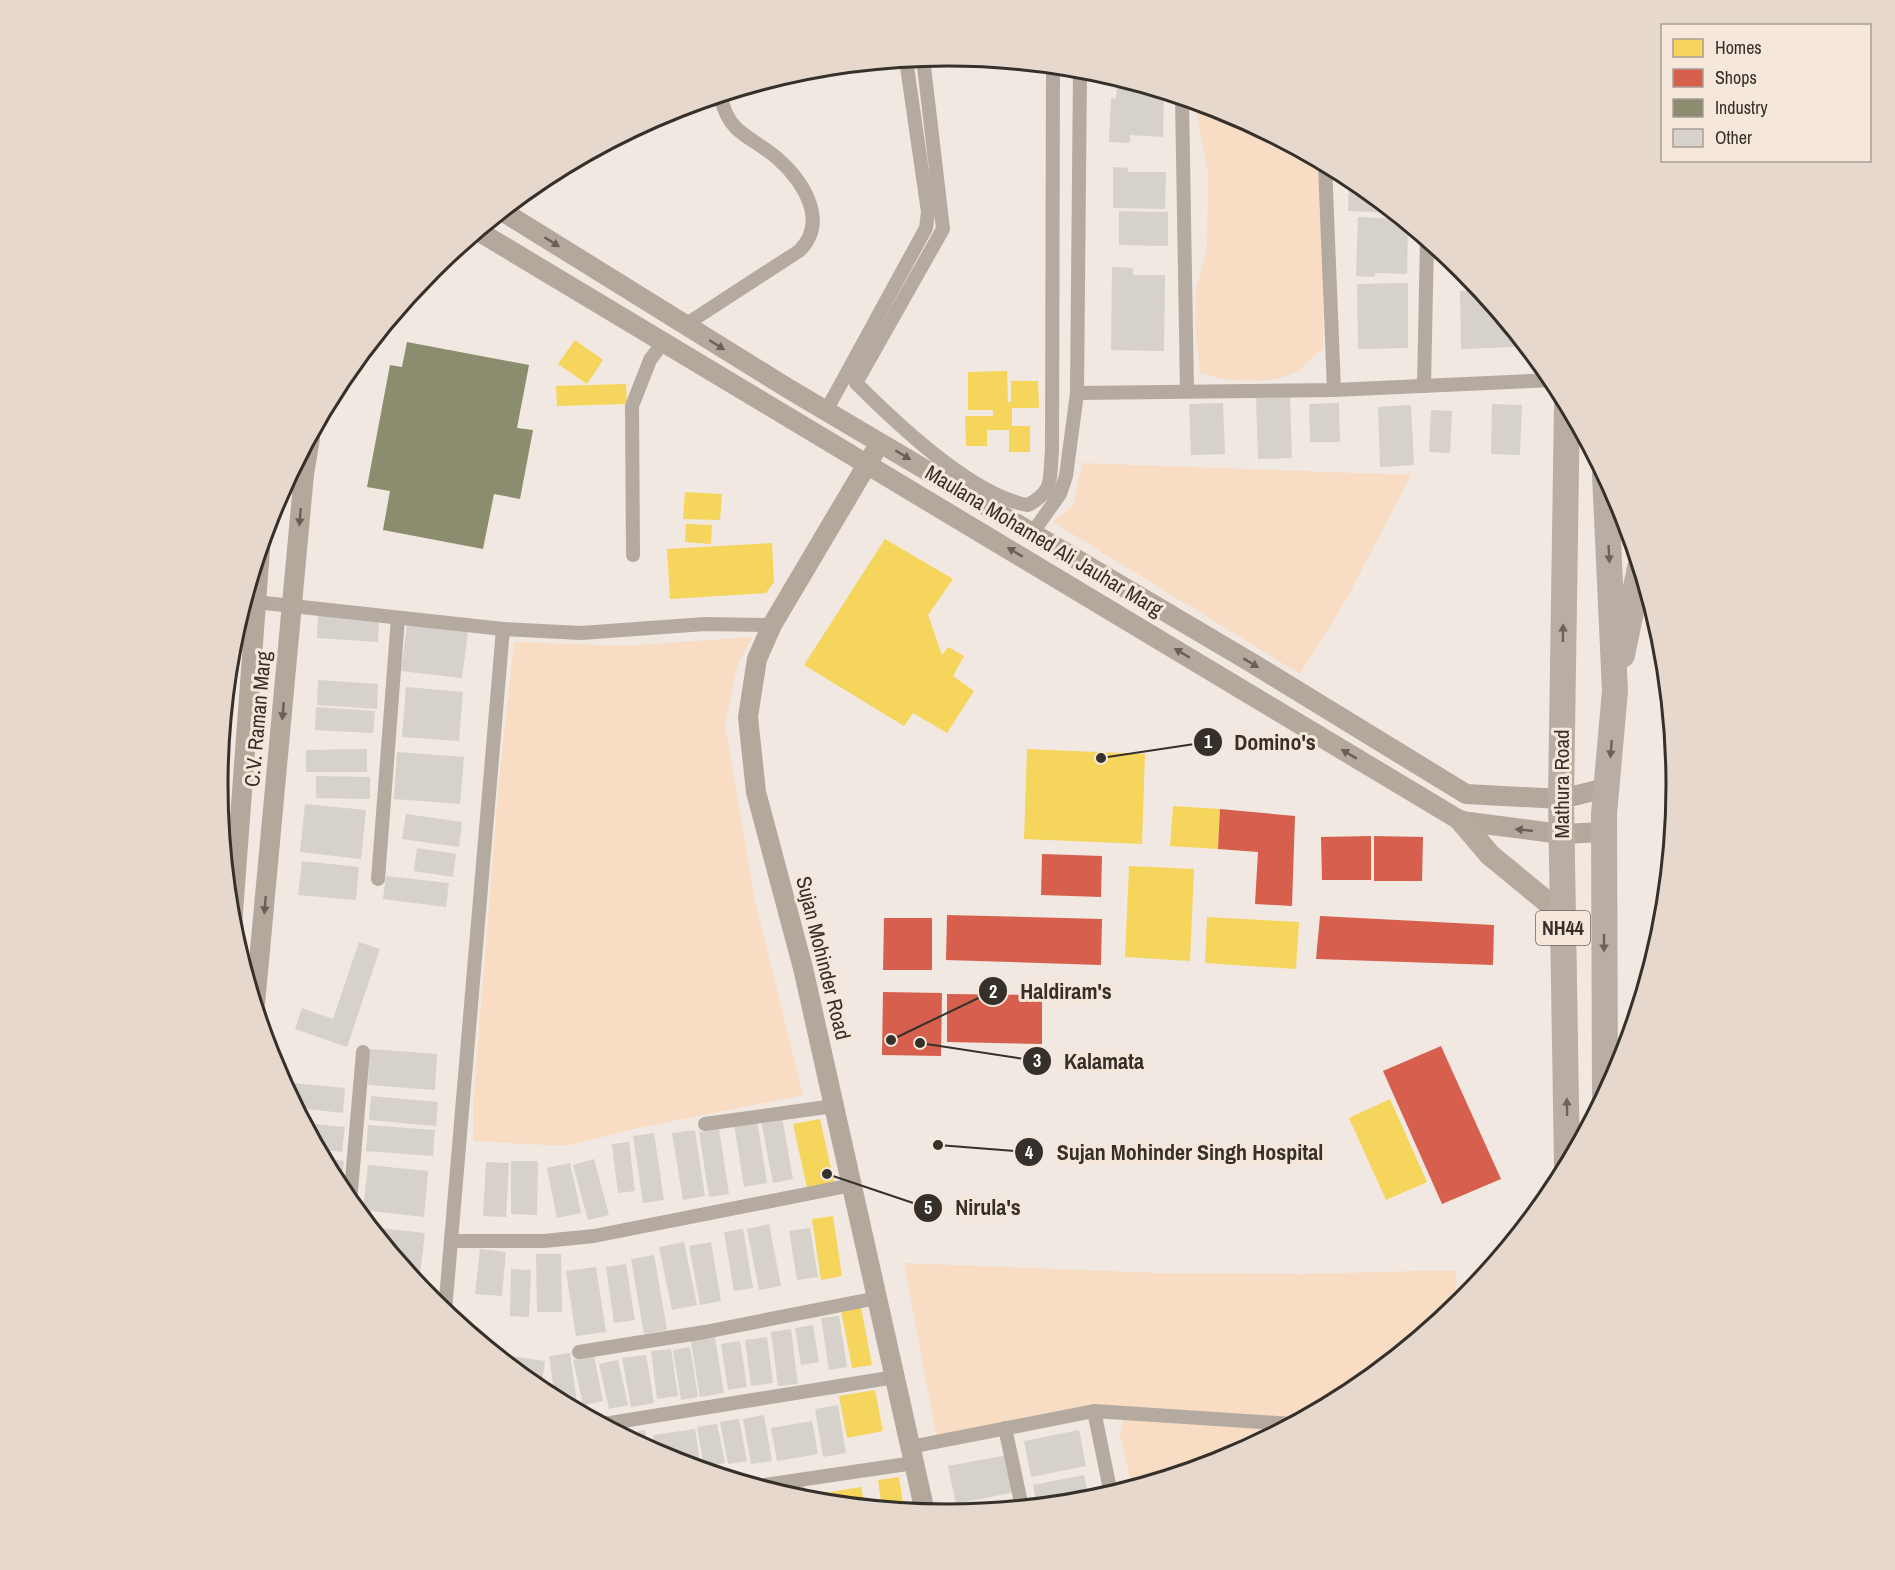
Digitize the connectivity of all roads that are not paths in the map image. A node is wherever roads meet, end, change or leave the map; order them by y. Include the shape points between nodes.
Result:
1 (924, 67) edge
2 (907, 68) edge
3 (1053, 74) edge
4 (1080, 79) edge
5 (721, 102) edge
6 (1182, 105) edge
7 (1325, 173) edge
8 (509, 216) edge
9 (485, 235) edge
10 (1427, 249) edge
11 (685, 325) junction
12 (664, 341) junction
13 (1541, 381) edge
14 (1424, 386) junction
15 (1334, 390) junction
16 (1187, 391) junction
17 (1077, 393) junction
18 (826, 411) junction
19 (1567, 421) edge
20 (881, 441) junction
21 (308, 458) edge
22 (867, 462) junction
23 (1606, 497) edge
24 (1033, 532) junction
25 (633, 555) dead end
26 (1637, 583) edge
27 (257, 585) edge
28 (256, 602) junction
29 (292, 606) junction
30 (398, 618) junction
31 (772, 624) junction
32 (503, 629) junction
33 (1615, 690) junction
34 (1606, 788) junction
35 (1561, 799) junction
36 (1461, 820) junction
37 (1604, 832) junction
38 (1561, 834) junction
39 (378, 879) dead end
40 (235, 881) edge
41 (1563, 915) junction
42 (257, 984) edge
43 (363, 1052) dead end
44 (1605, 1075) edge
45 (834, 1106) junction
46 (705, 1124) dead end
47 (1567, 1150) edge
48 (852, 1185) junction
49 (351, 1186) edge
50 (451, 1241) junction
51 (877, 1298) junction
52 (446, 1300) edge
53 (579, 1352) dead end
54 (895, 1377) junction
55 (1094, 1411) junction
56 (616, 1423) edge
57 (1279, 1423) edge
58 (1005, 1428) junction
59 (912, 1455) junction
60 (774, 1483) edge
61 (1109, 1485) edge
62 (1020, 1500) edge
63 (923, 1503) edge

1 - 3 street via 943,229 856,383 904,431 993,495 1028,505 1048,489 1052,451
2 - 18 street via 928,212 926,228
4 - 17 street
5 - 11 street via 735,127 778,158 801,184 813,216 812,229 809,241 799,251
6 - 16 street
7 - 15 street
8 -> 11 main road, Maulana Mohamed Ali Jauhar Marg
9 - 12 main road, Maulana Mohamed Ali Jauhar Marg
10 - 14 street
11 -> 18 main road, Maulana Mohamed Ali Jauhar Marg
12 - 22 main road, Maulana Mohamed Ali Jauhar Marg
12 - 25 street via 650,360 632,406
13 - 14 street
14 - 15 street
15 - 16 street
16 - 17 street
17 - 24 street via 1066,477 1060,494
18 - 20 main road, Maulana Mohamed Ali Jauhar Marg
35 -> 19 highway, Mathura Road / NH44
20 - 22 main road, Sujan Mohinder Road
20 -> 24 main road, Maulana Mohamed Ali Jauhar Marg
21 -> 29 main road, C.V. Raman Marg
22 - 31 main road, Sujan Mohinder Road
36 -> 22 main road, Maulana Mohamed Ali Jauhar Marg
23 -> 33 highway, Mathura Road / NH44
24 -> 35 main road, Maulana Mohamed Ali Jauhar Marg via 1466,794
26 - 33 highway
27 - 28 main road, C.V. Raman Marg
28 - 29 street
28 - 40 main road, C.V. Raman Marg
29 - 30 street
29 -> 42 main road, C.V. Raman Marg
30 - 32 street
30 - 39 street
31 - 32 street via 705,624 581,633
31 - 45 main road, Sujan Mohinder Road via 758,659 748,717 756,792 803,968
32 - 50 street
33 -> 34 highway, Mathura Road / NH44
34 - 35 main road, Maulana Mohamed Ali Jauhar Marg
34 - 37 highway, Mathura Road / NH44
35 - 38 highway, Mathura Road / NH44
38 -> 36 main road, Maulana Mohamed Ali Jauhar Marg
36 - 41 main road via 1490,855
37 - 38 main road, Maulana Mohamed Ali Jauhar Marg
37 -> 44 highway, Mathura Road / NH44
38 - 41 highway, Mathura Road / NH44
47 -> 41 highway, Mathura Road / NH44
43 - 49 street
45 - 46 street
45 - 48 main road, Sujan Mohinder Road
48 - 50 street via 594,1236 544,1241
48 - 51 main road, Sujan Mohinder Road
50 - 52 street
51 - 53 street
51 - 54 main road, Sujan Mohinder Road
54 - 56 street
54 - 59 main road, Sujan Mohinder Road
55 - 57 street
55 - 58 street
55 - 61 street
58 - 59 street
58 - 62 street
59 - 60 street
59 - 63 main road, Sujan Mohinder Road

